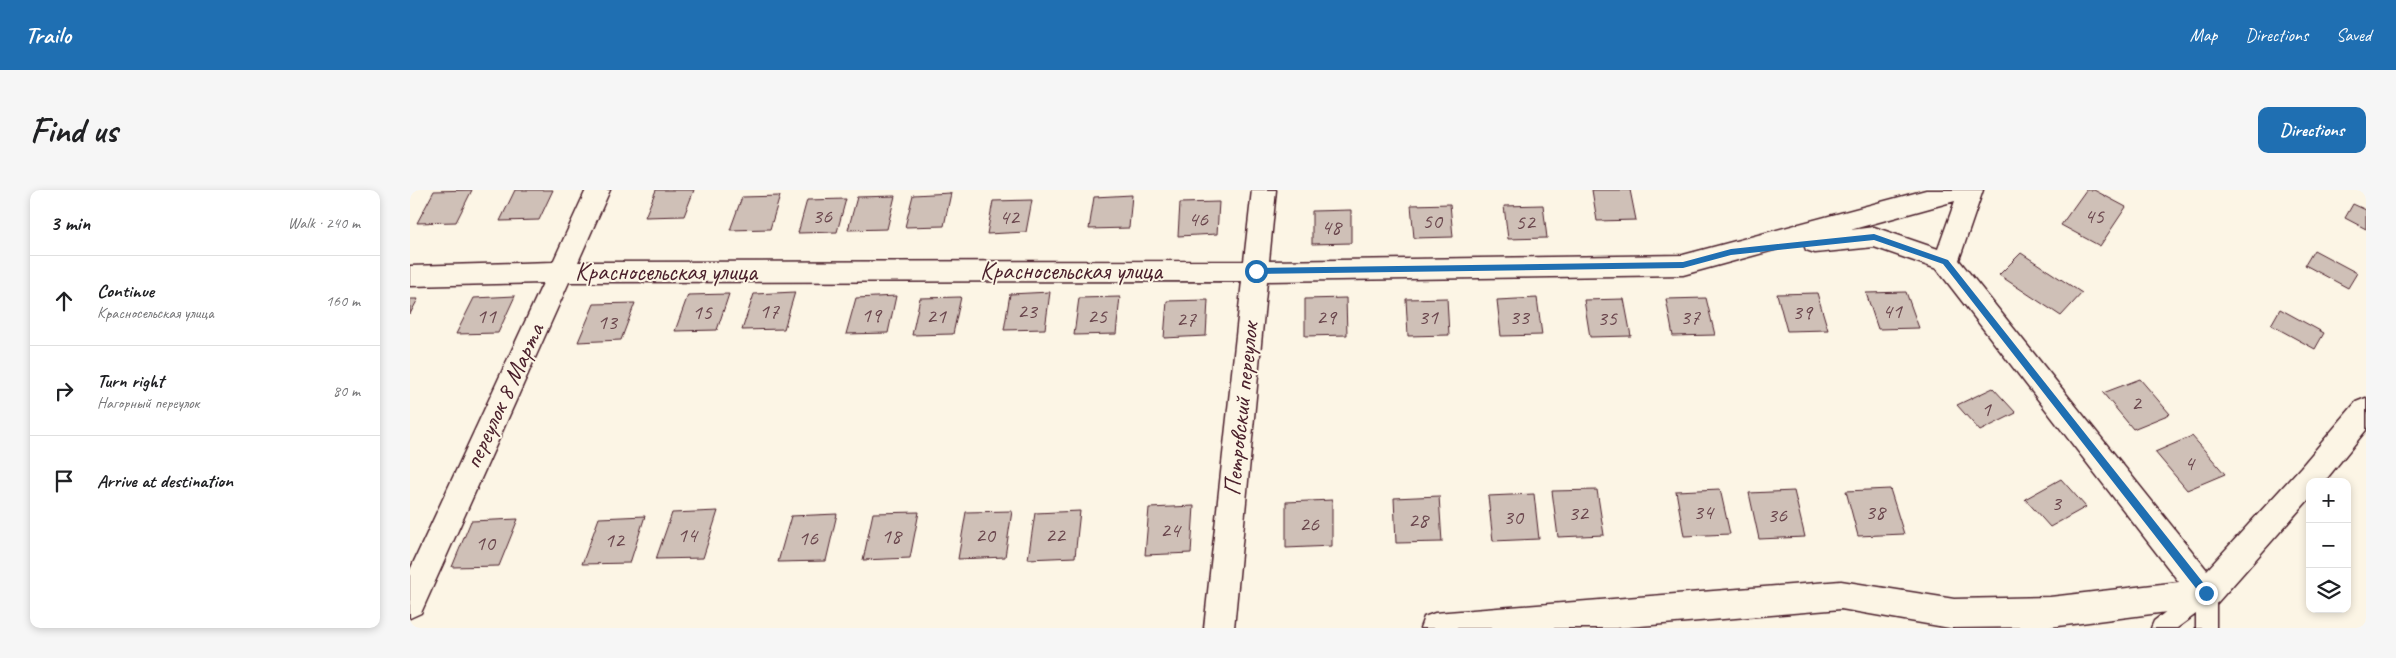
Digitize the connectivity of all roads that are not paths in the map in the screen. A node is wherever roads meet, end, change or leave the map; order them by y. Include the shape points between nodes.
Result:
1 (598, 190) edge
2 (1264, 190) edge
3 (1961, 190) edge
4 (1971, 190) edge
5 (1731, 252) junction
6 (1946, 262) junction
7 (1256, 271) junction
8 (561, 272) junction
9 (410, 276) edge
10 (2366, 410) edge
11 (2206, 593) junction
12 (410, 602) edge
13 (1219, 628) edge
14 (1435, 628) edge
15 (2161, 628) edge
16 (2206, 628) edge

1 - 8 street, переулок 8 Марта
2 - 7 street, Петровский переулок
3 - 5 street, Красносельская улица
4 - 6 street
5 - 6 street, Красносельская улица via 1874,237
5 - 7 street, Красносельская улица via 1683,265
6 - 11 street
7 - 8 street, Красносельская улица
7 - 13 street, Петровский переулок
8 - 9 street, Красносельская улица
8 - 12 street, переулок 8 Марта
10 - 11 street
11 - 14 street via 2050,612 1954,614 1841,595
11 - 15 lane
11 - 16 lane

